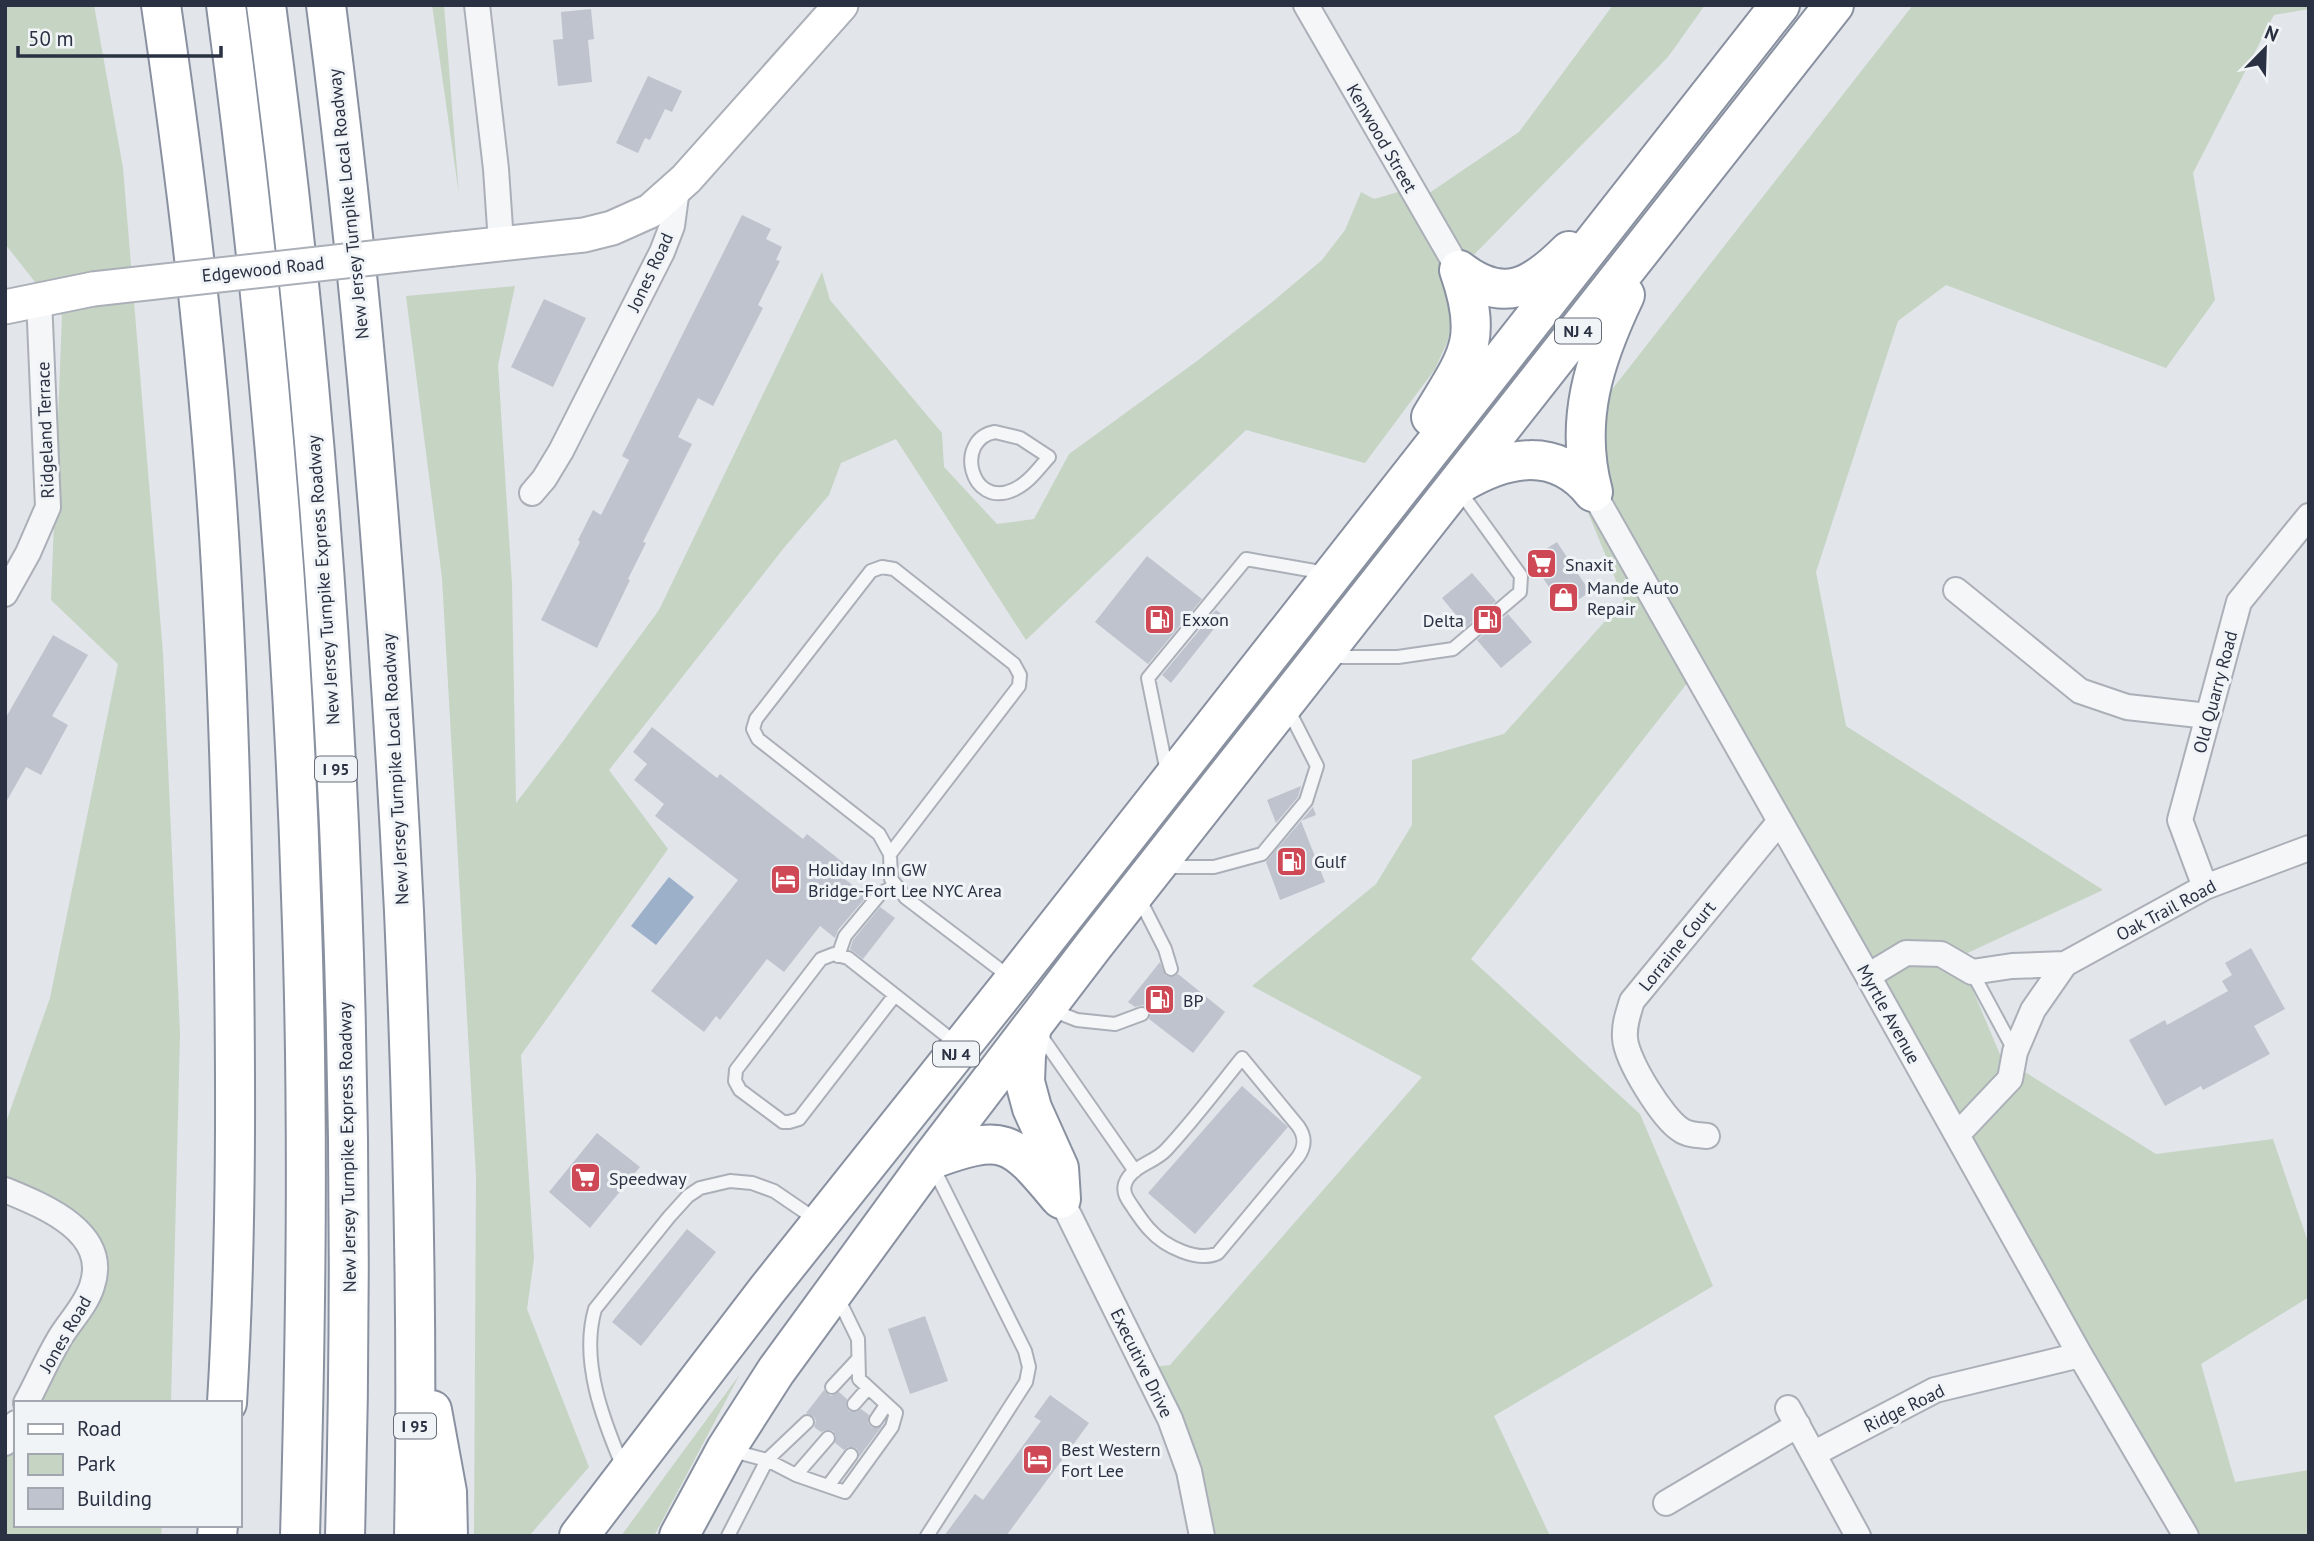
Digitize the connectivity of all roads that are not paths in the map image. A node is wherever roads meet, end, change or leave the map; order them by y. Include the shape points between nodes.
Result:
1 (161, 5) edge
2 (226, 5) edge
3 (266, 5) edge
4 (326, 5) edge
5 (477, 5) edge
6 (841, 5) edge
7 (1306, 5) edge
8 (1780, 5) edge
9 (1834, 5) edge
10 (1658, 162) junction
11 (677, 189) junction
12 (1686, 194) junction
13 (501, 243) junction
14 (1459, 270) junction
15 (39, 299) junction
16 (5, 307) edge
17 (1049, 457) joint
18 (1456, 486) junction
19 (1593, 492) junction
20 (532, 494) dead end
21 (2307, 519) edge
22 (1342, 563) junction
23 (1956, 590) dead end
24 (5, 594) edge
25 (1322, 657) junction
26 (1285, 703) junction
27 (2208, 716) junction
28 (1170, 782) junction
29 (1780, 821) junction
30 (2309, 848) edge
31 (890, 854) junction
32 (1146, 880) junction
33 (896, 886) junction
34 (2205, 887) junction
35 (838, 956) junction
36 (2066, 964) junction
37 (1171, 969) dead end
38 (1972, 972) junction
39 (1868, 976) junction
40 (1014, 980) junction
41 (895, 995) junction
42 (1142, 1014) dead end
43 (1039, 1016) junction
44 (961, 1048) junction
45 (2015, 1052) junction
46 (1957, 1135) junction
47 (1707, 1136) dead end
48 (930, 1160) junction
49 (1135, 1171) junction
50 (5, 1190) edge
51 (1061, 1199) junction
52 (820, 1223) junction
53 (834, 1289) junction
54 (415, 1316) junction
55 (2080, 1355) junction
56 (858, 1359) junction
57 (832, 1387) dead end
58 (868, 1388) junction
59 (27, 1401) edge
60 (227, 1401) edge
61 (854, 1404) dead end
62 (886, 1405) junction
63 (876, 1420) dead end
64 (807, 1422) dead end
65 (14, 1427) edge
66 (828, 1438) dead end
67 (5, 1443) edge
68 (726, 1449) junction
69 (1814, 1454) junction
70 (851, 1455) dead end
71 (767, 1460) junction
72 (626, 1474) junction
73 (796, 1475) junction
74 (828, 1486) junction
75 (1666, 1503) dead end
76 (300, 1536) edge
77 (345, 1536) edge
78 (414, 1536) edge
79 (448, 1536) edge
80 (579, 1536) edge
81 (679, 1536) edge
82 (728, 1536) edge
83 (927, 1536) edge
84 (1202, 1536) edge
85 (1858, 1536) edge
86 (2186, 1536) edge

1 - 60 highway via 207,380 225,673 236,1120
2 - 76 highway, I 95 via 270,394 296,771 306,1132
3 - 77 highway, New Jersey Turnpike Express Roadway / I 95 via 301,304 338,807 349,1187
4 - 54 highway, New Jersey Turnpike Local Roadway / I 95 via 350,205 384,583 406,954
5 - 13 street
6 - 11 street
7 - 14 street, Kenwood Street
8 - 10 highway, NJ 4
9 - 12 highway, NJ 4
10 - 14 highway via 1537,279 1503,290
10 - 22 highway, NJ 4
11 - 13 street, Edgewood Road via 650,211 612,228
11 - 20 street, Jones Road via 672,226 662,252 561,451
12 - 18 highway, NJ 4
12 - 19 highway via 1636,273 1596,366 1585,436
13 - 15 street, Edgewood Road, bridge via 119,284
14 - 22 highway via 1472,324 1465,356
15 - 16 street, Edgewood Road
15 - 24 street, Ridgeland Terrace via 48,507
17 - 17 lane via 1020,438 989,433 978,441 972,471 975,480 989,491 1006,492 1032,477
18 - 19 highway via 1501,466 1539,460 1575,473
18 - 25 highway, NJ 4
18 - 25 lane via 1521,576 1520,592 1453,649 1398,657
19 - 29 street, Myrtle Avenue
21 - 27 street, Old Quarry Road via 2239,601
22 - 28 highway, NJ 4
22 - 28 lane via 1246,558 1147,678
23 - 27 street via 2080,691 2127,707
25 - 26 highway, NJ 4
26 - 32 highway, NJ 4
26 - 32 lane via 1317,766 1306,801 1262,854
27 - 34 street, Old Quarry Road via 2180,820
28 - 40 highway, NJ 4
29 - 39 street, Myrtle Avenue
29 - 47 street, Lorraine Court via 1632,1001 1626,1021 1630,1060 1672,1124 1683,1132
30 - 34 street, Oak Trail Road
31 - 31 lane via 879,834 758,739 754,729 756,719 871,571 882,567 894,569 1014,664 1020,675 1019,686
31 - 33 lane via 891,879
32 - 37 lane
32 - 43 highway, NJ 4
33 - 35 lane via 880,894 845,936
33 - 40 lane
34 - 36 street, Oak Trail Road
35 - 41 lane via 848,958
35 - 41 lane via 821,959 734,1075 740,1090 778,1119 799,1119
36 - 38 street
36 - 45 street via 2033,1010
38 - 39 street via 1941,954 1906,953
38 - 45 lane
39 - 46 street, Myrtle Avenue
40 - 44 highway, NJ 4
41 - 44 lane
42 - 43 lane via 1115,1024
43 - 48 highway, NJ 4
43 - 49 lane
43 - 51 highway via 1026,1055 1025,1082 1059,1168
44 - 52 highway, NJ 4
45 - 46 street via 2010,1079
46 - 55 street, Myrtle Avenue
48 - 51 highway via 1001,1144 1021,1154
48 - 53 highway, NJ 4
48 - 83 lane via 1029,1367 1026,1382
49 - 49 lane via 1124,1191 1150,1230 1179,1249 1213,1255 1298,1157 1303,1136 1242,1058 1163,1153
50 - 59 street, Jones Road via 76,1227 88,1242 94,1262 93,1285
51 - 84 street, Executive Drive via 1170,1419 1189,1471
52 - 72 highway, NJ 4
52 - 72 lane via 774,1191 752,1183 730,1181 700,1188 669,1217 595,1309 590,1326 594,1375 606,1427
53 - 56 lane via 858,1339
53 - 68 highway, NJ 4
54 - 78 highway, New Jersey Turnpike Local Roadway / I 95
54 - 79 highway via 447,1492
55 - 69 street, Ridge Road via 1935,1390
55 - 86 street, Myrtle Avenue
56 - 57 lane
56 - 58 lane via 859,1379
58 - 61 lane
58 - 62 lane
62 - 63 lane
62 - 74 lane via 896,1413 892,1427 845,1492
64 - 71 lane
65 - 67 street
66 - 73 lane
68 - 71 lane
68 - 81 highway, NJ 4
69 - 75 street via 1793,1417
69 - 85 street
70 - 74 lane
71 - 73 lane
71 - 82 lane
72 - 80 highway, NJ 4
73 - 74 lane

